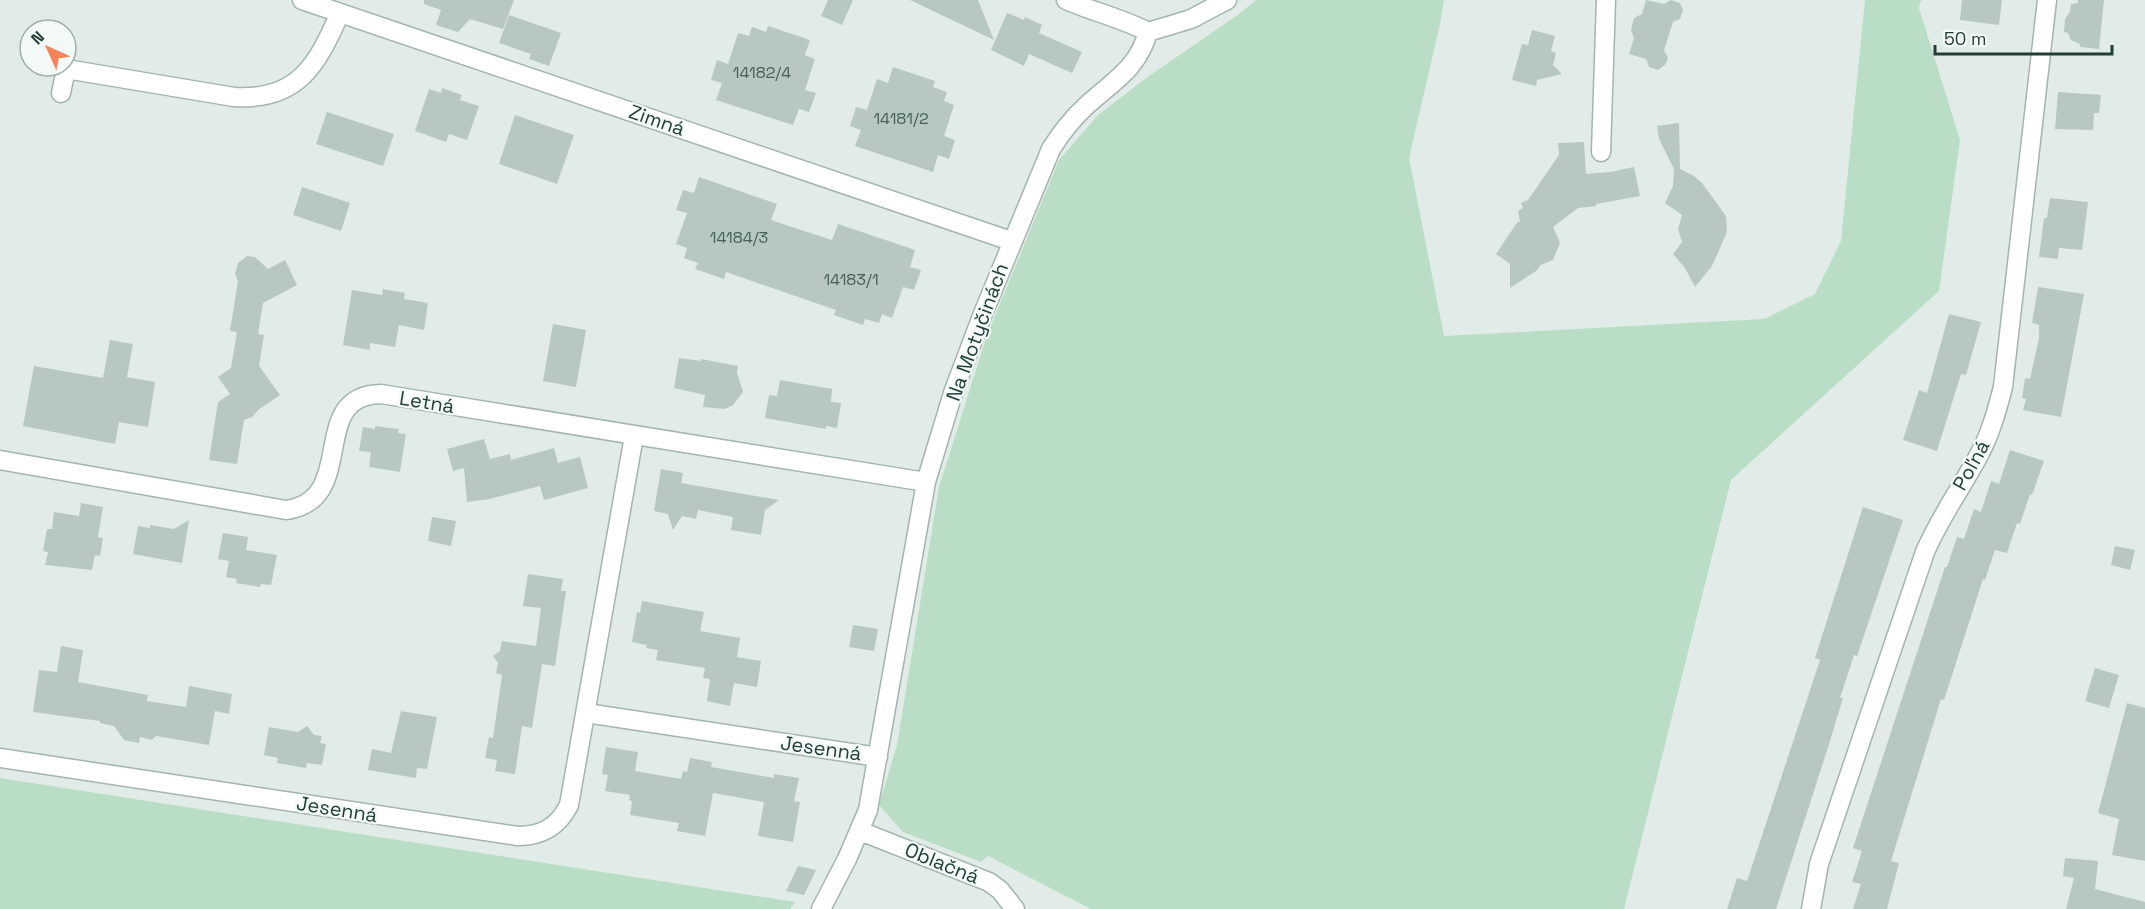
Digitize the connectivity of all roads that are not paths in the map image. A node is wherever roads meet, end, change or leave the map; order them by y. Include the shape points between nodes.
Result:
1 (302, 0) edge
2 (1066, 0) edge
3 (1227, 0) edge
4 (1606, 0) edge
5 (2047, 0) edge
6 (340, 13) junction
7 (1148, 32) junction
8 (61, 93) dead end
9 (1601, 152) dead end
10 (1011, 241) junction
11 (634, 435) junction
12 (0, 460) edge
13 (926, 482) junction
14 (585, 713) junction
15 (878, 757) junction
16 (0, 758) edge
17 (860, 831) junction
18 (821, 909) edge
19 (1015, 909) edge
20 (1811, 909) edge

1 - 6 street, Zimná
2 - 7 street
3 - 7 street via 1191,19
4 - 9 street
5 - 20 street, Poľná via 2001,396 1980,452 1924,552 1819,864
6 - 8 street via 311,68 294,84 268,96 234,97 66,69
6 - 10 street, Zimná
7 - 10 street, Na Motyčinách via 1143,48 1126,72 1066,126
10 - 13 street, Na Motyčinách via 953,393
11 - 12 street, Letná via 381,394 361,396 341,417 328,475 320,492 306,505 286,510
11 - 13 street, Letná
11 - 14 street, Jesenná
13 - 15 street, Na Motyčinách
14 - 15 street, Jesenná
14 - 16 street, Jesenná via 569,805 550,829 530,836
15 - 17 street, Na Motyčinách
17 - 18 street, Na Motyčinách
17 - 19 street, Oblačná via 989,882

